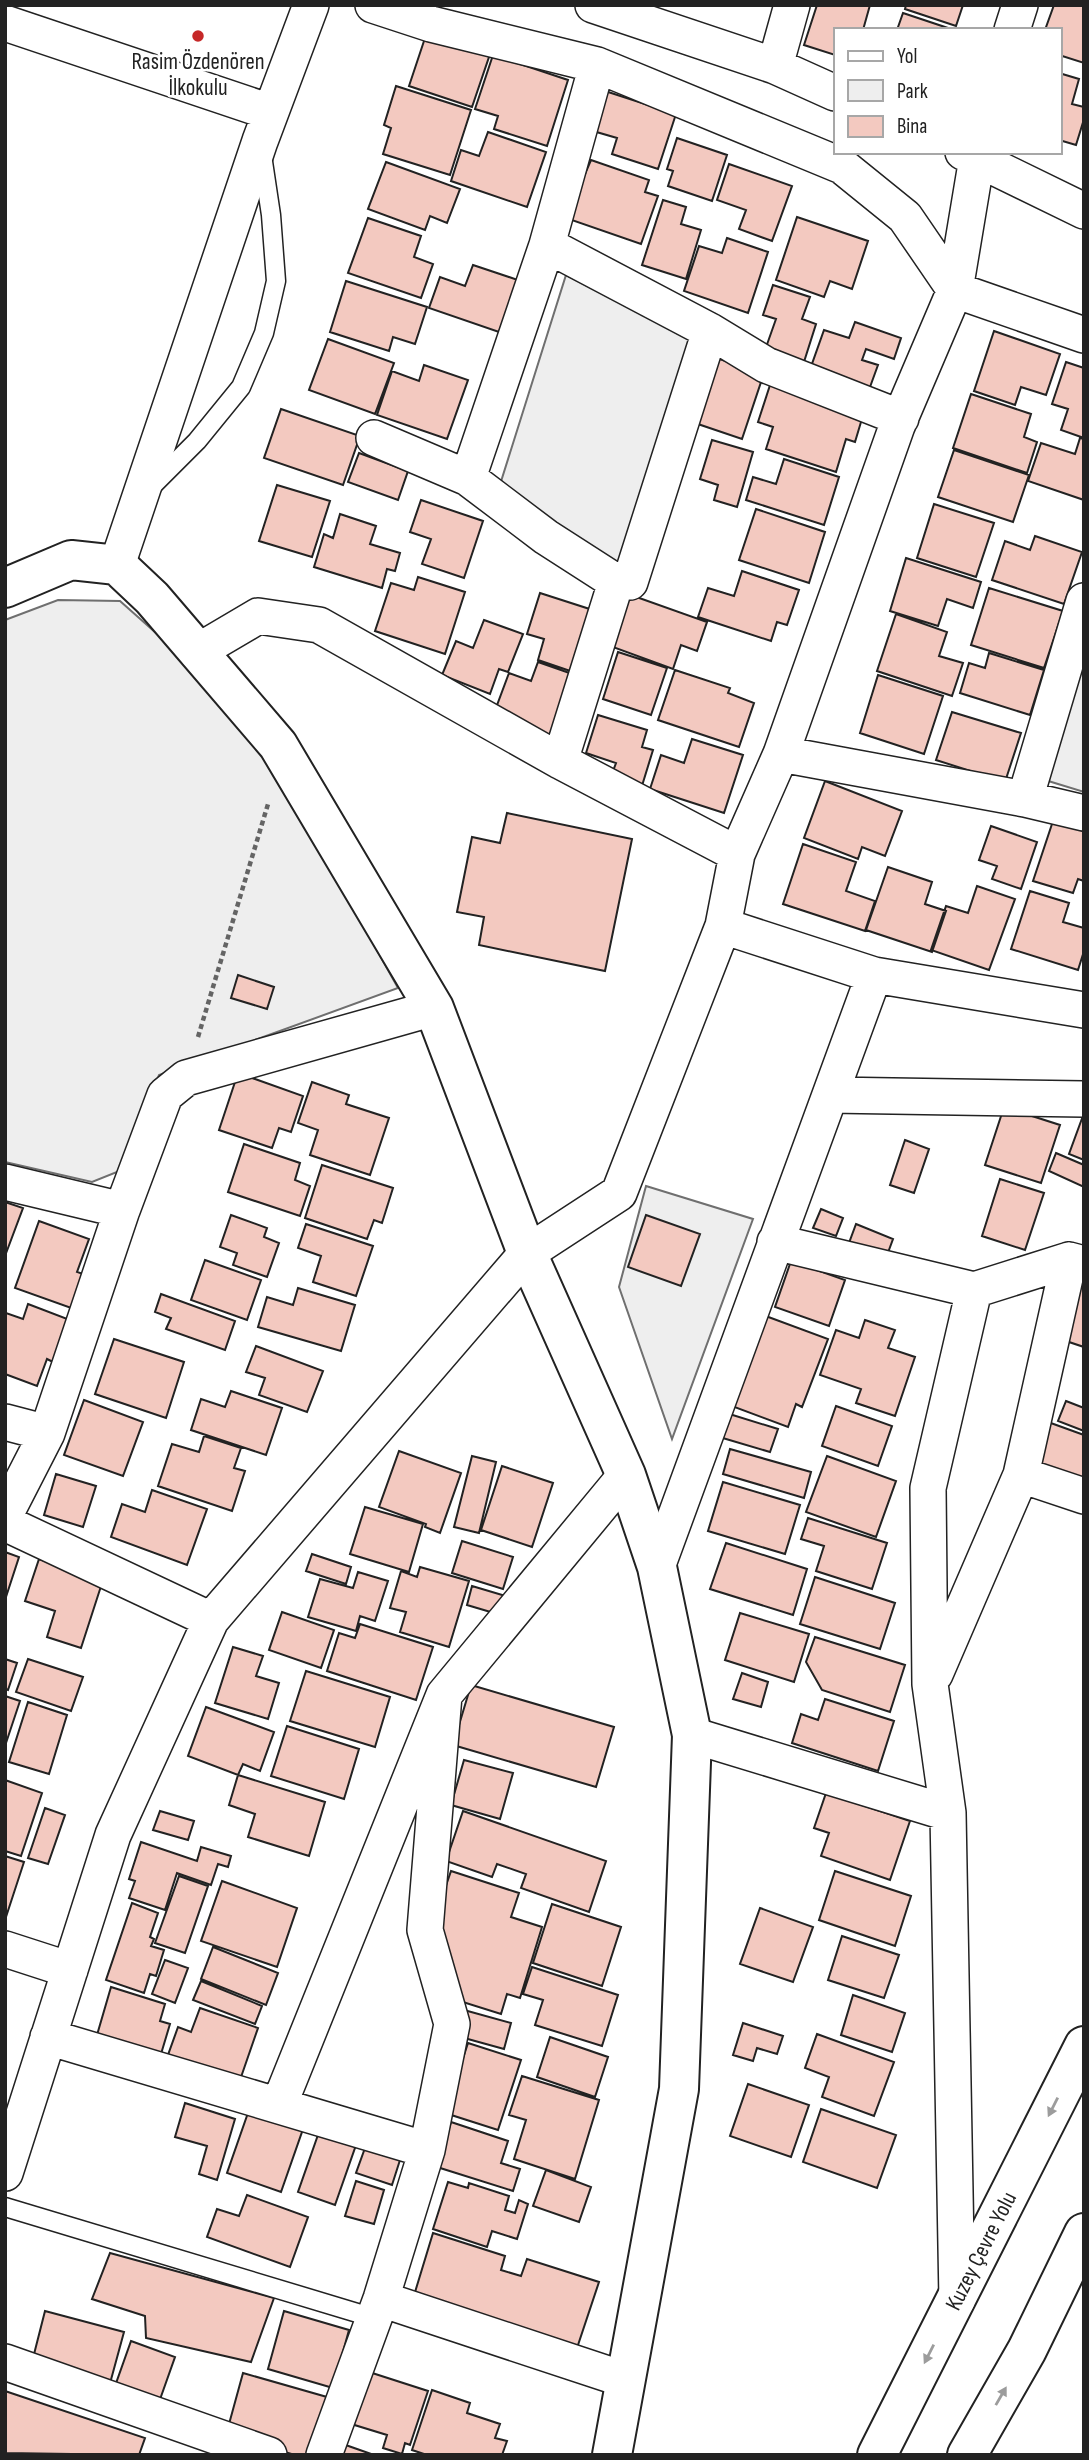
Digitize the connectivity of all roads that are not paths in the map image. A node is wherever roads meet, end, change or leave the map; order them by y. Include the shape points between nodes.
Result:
1 (311, 5) edge
2 (373, 5) edge
3 (593, 5) edge
4 (792, 5) edge
5 (1020, 5) edge
6 (5, 23) edge
7 (1013, 28) edge
8 (597, 65) junction
9 (775, 66) junction
10 (834, 93) edge
11 (265, 126) junction
12 (973, 154) edge
13 (1084, 211) edge
14 (547, 245) junction
15 (955, 290) junction
16 (710, 331) junction
17 (1084, 334) edge
18 (901, 418) junction
19 (374, 438) dead end
20 (468, 478) junction
21 (138, 500) junction
22 (117, 565) junction
23 (616, 582) junction
24 (5, 588) edge
25 (1084, 601) edge
26 (197, 652) junction
27 (781, 754) junction
28 (560, 761) junction
29 (1025, 799) junction
30 (1084, 813) edge
31 (737, 854) junction
32 (723, 926) junction
33 (874, 975) junction
34 (434, 1008) junction
35 (1084, 1010) edge
36 (830, 1096) junction
37 (1084, 1099) edge
38 (5, 1182) edge
39 (122, 1210) junction
40 (775, 1242) junction
41 (527, 1253) junction
42 (1076, 1262) edge
43 (974, 1290) junction
44 (5, 1422) edge
45 (47, 1433) junction
46 (626, 1475) junction
47 (1021, 1475) junction
48 (1084, 1496) edge
49 (5, 1515) edge
50 (5, 1523) edge
51 (657, 1567) junction
52 (211, 1620) junction
53 (930, 1684) junction
54 (444, 1695) junction
55 (692, 1735) junction
56 (948, 1813) junction
57 (5, 1949) edge
58 (70, 1970) junction
59 (48, 2037) junction
60 (1084, 2046) edge
61 (279, 2105) junction
62 (13, 2119) edge
63 (427, 2150) junction
64 (5, 2173) edge
65 (5, 2207) edge
66 (1084, 2233) edge
67 (957, 2300) junction
68 (377, 2309) junction
69 (5, 2362) edge
70 (626, 2381) junction
71 (179, 2440) edge
72 (270, 2455) edge
73 (324, 2455) edge
74 (612, 2455) edge
75 (877, 2455) edge
76 (967, 2455) edge

1 - 11 street
2 - 8 street
3 - 9 street
4 - 9 street
5 - 7 street
6 - 11 street
8 - 14 street
8 - 15 street via 842,166 905,217
9 - 10 street
11 - 21 street
11 - 21 lane via 276,281 264,333 241,387 197,441
12 - 13 street
12 - 15 street
14 - 16 street
14 - 20 street
15 - 17 street
15 - 18 street
16 - 18 street via 766,365
16 - 23 street via 630,582
18 - 27 street
19 - 20 street
20 - 23 street
21 - 22 street
22 - 24 street via 71,560
22 - 26 street
23 - 28 street
25 - 29 street
26 - 28 street via 258,616 319,625
26 - 34 street via 278,745
27 - 29 street
27 - 31 street
28 - 31 street
29 - 30 street
31 - 32 street
32 - 33 street
32 - 41 street via 619,1193
33 - 35 street
33 - 36 street
34 - 39 street via 186,1078 164,1095
34 - 41 street
36 - 37 street
36 - 40 street
38 - 39 street
39 - 45 street
40 - 43 street
40 - 51 street
41 - 46 street
41 - 52 street
42 - 43 street
42 - 47 street
43 - 53 street via 928,1488
44 - 45 street
45 - 49 street
46 - 51 street
46 - 54 street
47 - 48 street
47 - 53 street
50 - 52 street
51 - 55 street
52 - 58 street via 113,1835
53 - 56 street
54 - 61 street
54 - 63 street via 425,1930 452,2024
55 - 56 street
55 - 70 street via 679,2090
56 - 67 street
57 - 58 street
58 - 59 street
59 - 61 street
59 - 62 street
60 -> 67 street, Kuzey Çevre Yolu
61 - 63 street
62 - 64 street
63 - 68 street
65 - 68 lane
76 -> 66 street via 1027,2350
67 -> 75 street, Kuzey Çevre Yolu
68 - 70 street
68 - 73 street
69 - 71 street
70 - 74 street
71 - 72 street

